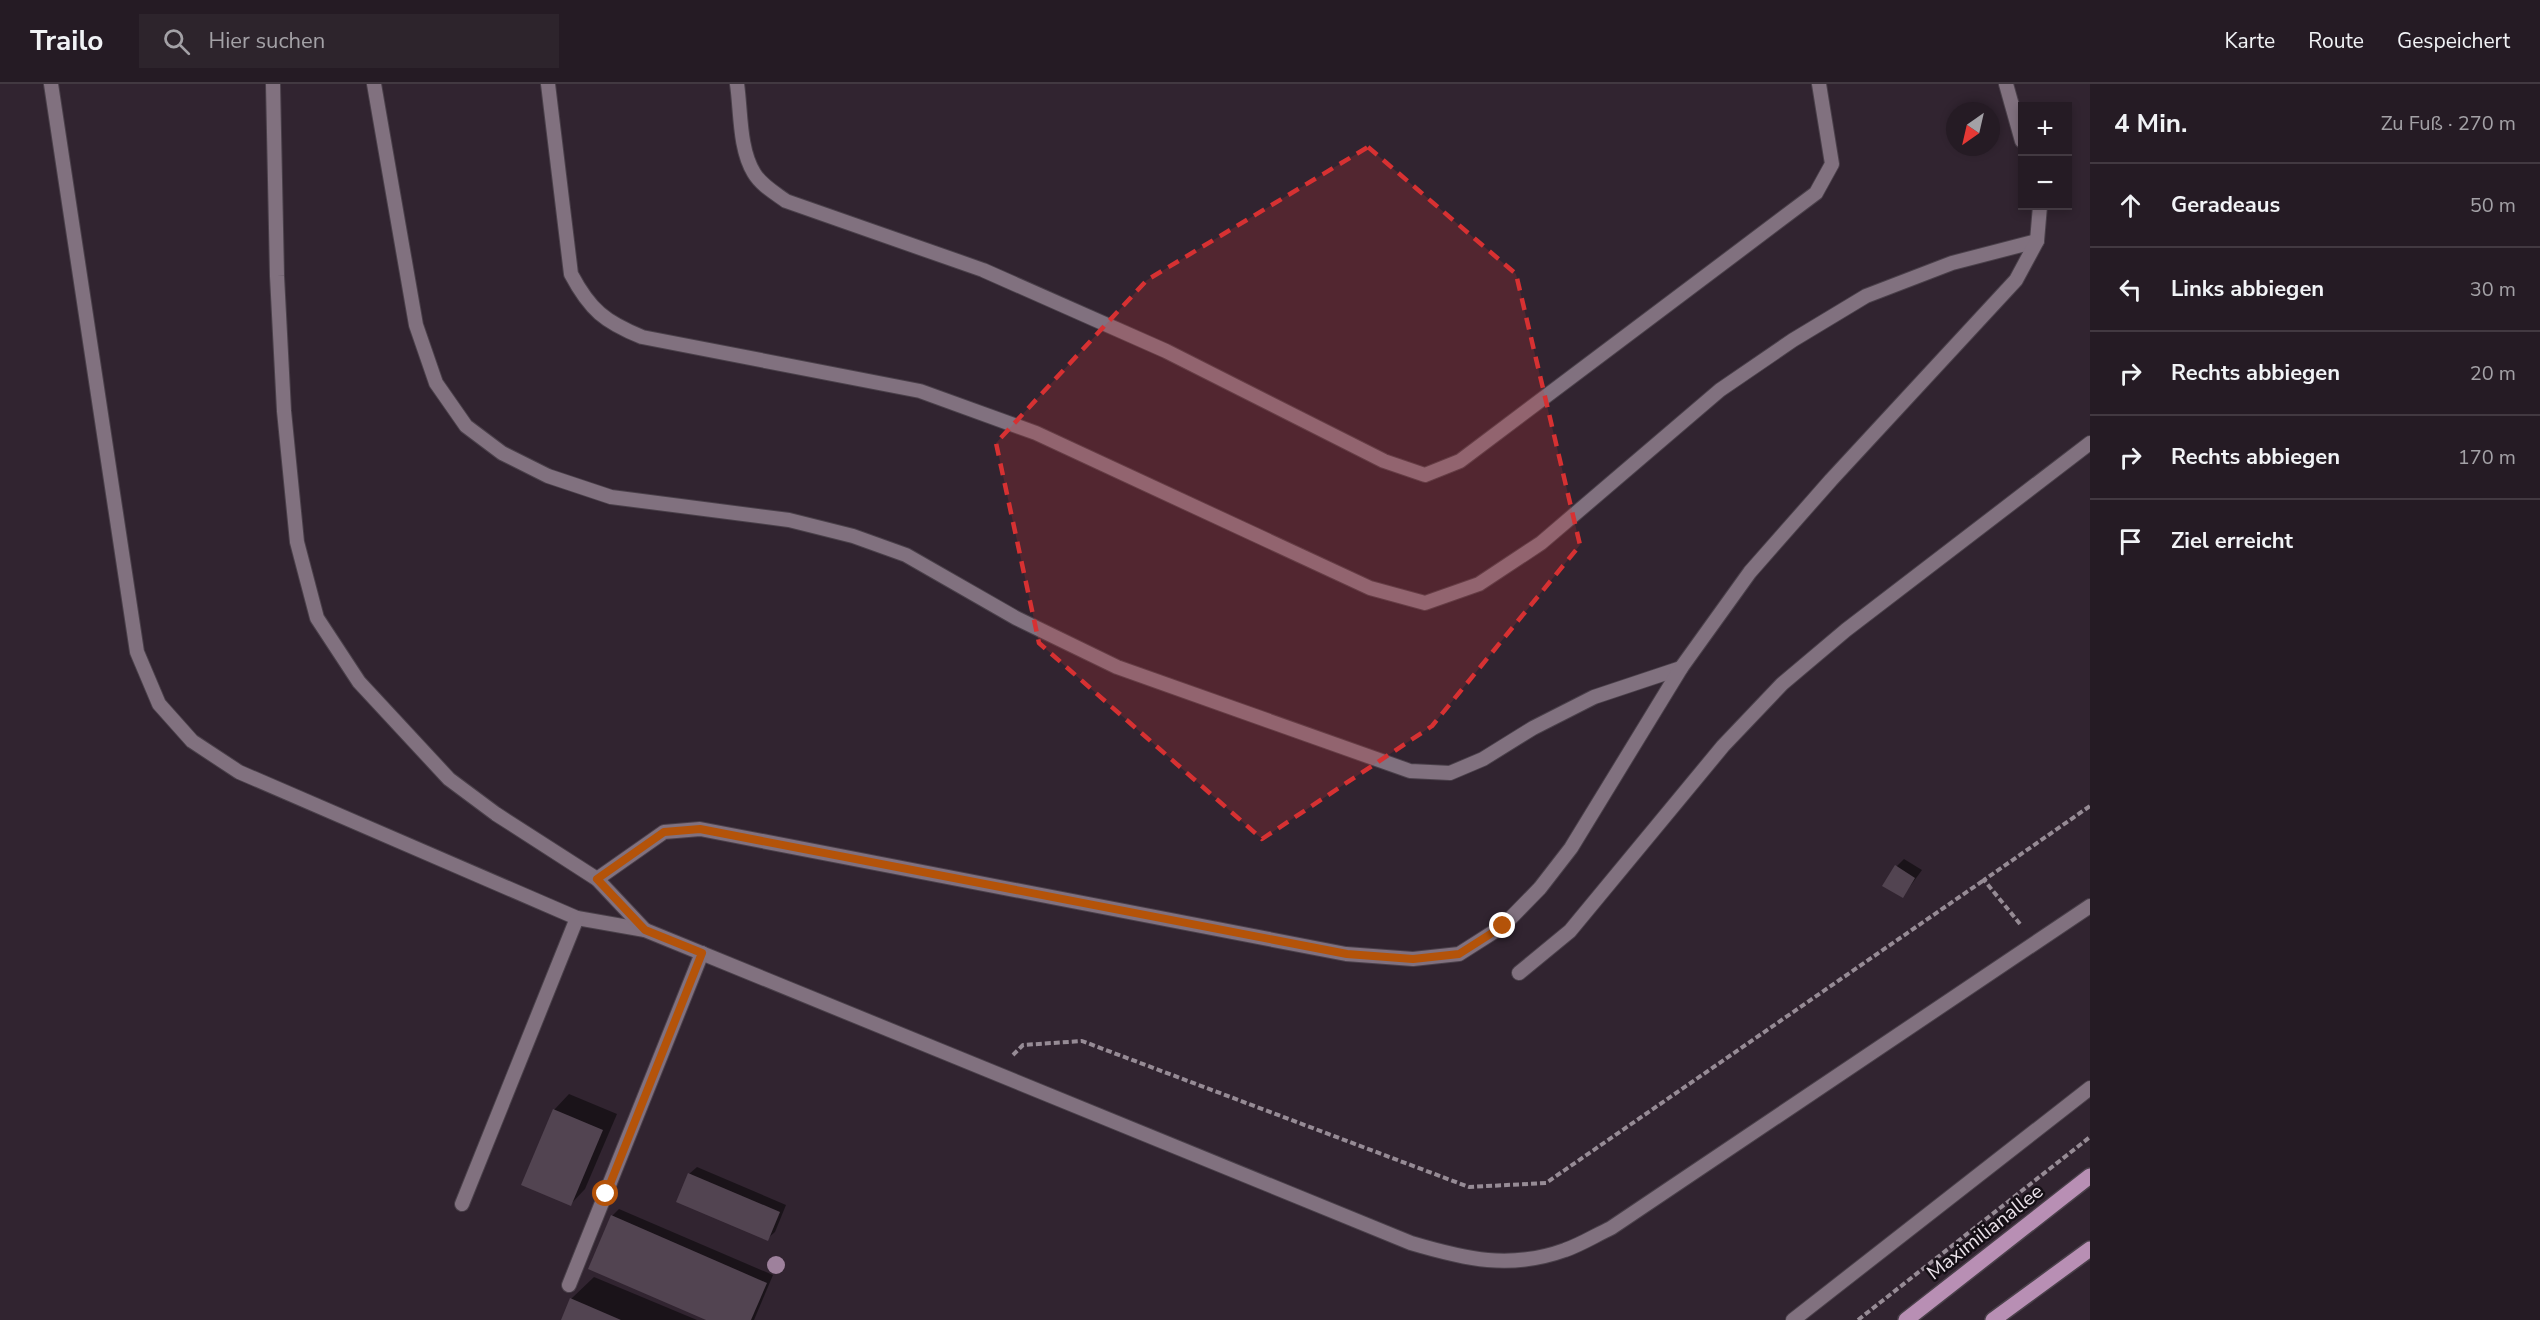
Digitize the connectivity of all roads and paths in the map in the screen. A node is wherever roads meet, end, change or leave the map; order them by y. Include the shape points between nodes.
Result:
1 (51, 84) edge
2 (273, 84) edge
3 (374, 84) edge
4 (548, 84) edge
5 (737, 84) edge
6 (1820, 84) edge
7 (2006, 84) edge
8 (2018, 127) edge
9 (2040, 210) edge
10 (2037, 241) junction
11 (2090, 443) edge
12 (1681, 668) junction
13 (2090, 806) edge
14 (597, 879) junction
15 (1984, 880) junction
16 (2090, 906) edge
17 (577, 918) junction
18 (645, 930) junction
19 (2036, 943) junction
20 (702, 953) junction
21 (1519, 973) dead end
22 (996, 1074) junction
23 (2090, 1088) edge
24 (2090, 1137) edge
25 (2090, 1176) edge
26 (462, 1204) dead end
27 (2090, 1250) edge
28 (569, 1285) dead end
29 (1793, 1320) edge
30 (1858, 1320) edge
31 (1906, 1320) edge
32 (1993, 1320) edge

1 - 17 lane via 137,652 159,704 192,741 239,772
2 - 14 lane via 284,411 297,542 317,618 359,682 449,779
3 - 12 lane via 416,325 436,383 466,426 502,453 548,476 611,497 789,520 853,536 906,555 1016,618 1117,667 1410,771 1450,773 1483,759 1594,697
4 - 10 lane via 571,274 599,315 618,327 642,337 920,391 1036,433 1370,588 1425,603 1479,584 1541,543 1720,390 1866,296 1952,262
5 - 6 lane via 746,152 754,173 786,201 984,270 1166,351 1384,461 1425,475 1460,461 1816,193 1832,164
7 - 8 lane
9 - 10 lane
10 - 12 lane via 2016,280 1750,572
11 - 21 lane via 1846,630 1782,684 1723,746 1570,931
12 - 14 lane via 1571,848 1540,888 1503,926 1459,954 1413,959 1347,954 700,829 664,832
13 - 15 path
14 - 18 lane
15 - 19 path
15 - 22 path via 1546,1183 1469,1187 1082,1041 1023,1045
16 - 19 lane
17 - 18 lane
17 - 26 lane
18 - 20 lane
19 - 22 lane via 1611,1228 1565,1251 1517,1262 1468,1259 1411,1243
20 - 22 lane
20 - 28 lane
23 - 29 lane
24 - 30 path
25 - 31 main road, Maximilianallee
27 - 32 main road

